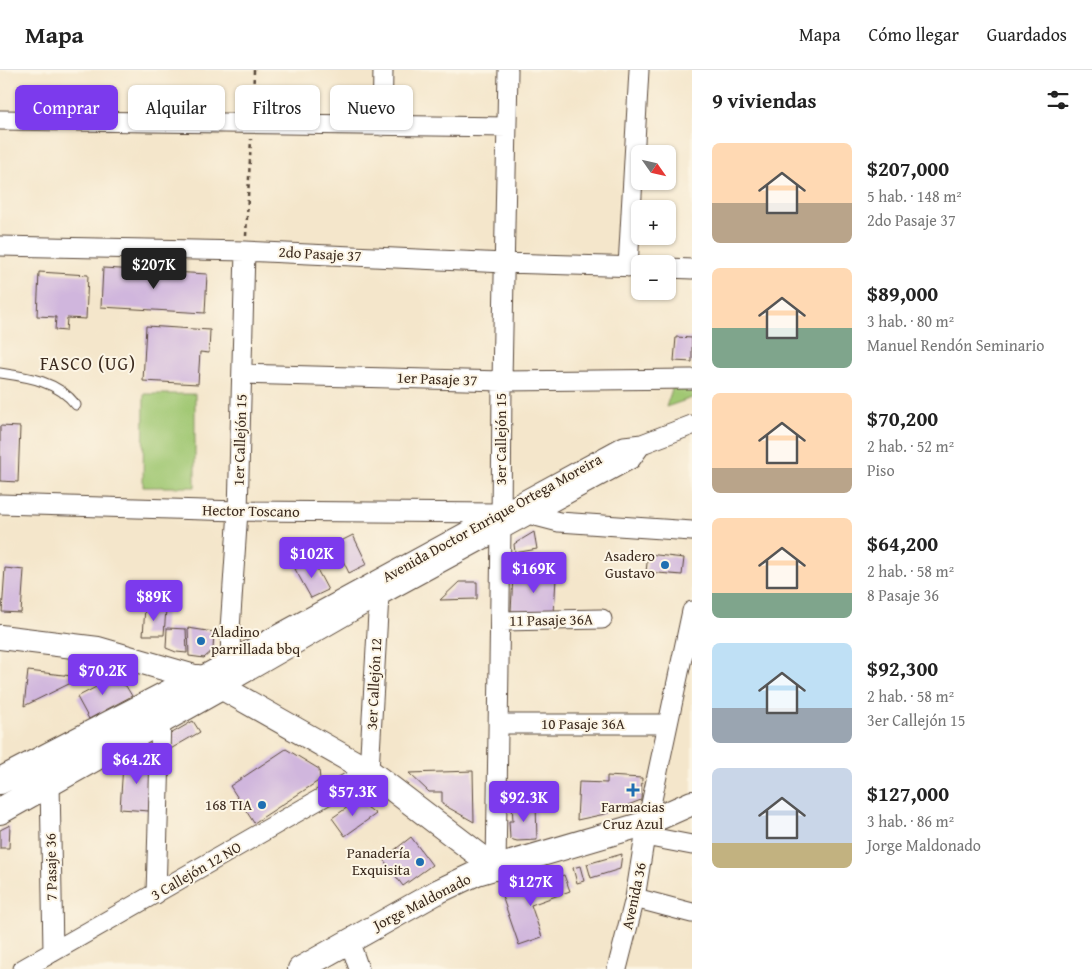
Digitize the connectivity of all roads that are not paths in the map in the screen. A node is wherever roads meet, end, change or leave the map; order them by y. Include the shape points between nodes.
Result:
1 (383, 70) edge
2 (508, 70) edge
3 (639, 70) edge
4 (383, 85) edge
5 (0, 120) edge
6 (330, 125) edge
7 (413, 126) edge
8 (508, 127) junction
9 (0, 246) edge
10 (246, 251) junction
11 (634, 255) edge
12 (505, 263) junction
13 (631, 267) edge
14 (676, 268) edge
15 (692, 269) edge
16 (0, 373) edge
17 (242, 374) junction
18 (692, 379) edge
19 (502, 381) junction
20 (76, 405) dead end
21 (692, 425) edge
22 (0, 504) edge
23 (238, 511) junction
24 (512, 515) junction
25 (692, 531) edge
26 (379, 596) junction
27 (692, 611) edge
28 (602, 619) dead end
29 (500, 621) junction
30 (0, 637) edge
31 (231, 660) junction
32 (209, 682) junction
33 (162, 719) junction
34 (498, 724) junction
35 (668, 724) junction
36 (369, 771) junction
37 (0, 781) edge
38 (50, 782) junction
39 (692, 803) edge
40 (0, 811) edge
41 (646, 829) junction
42 (692, 845) edge
43 (496, 868) junction
44 (156, 894) junction
45 (635, 898) junction
46 (692, 912) edge
47 (348, 940) junction
48 (53, 952) junction
49 (23, 969) edge
50 (300, 969) edge
51 (359, 969) edge
52 (617, 969) edge

1 - 4 street
2 - 8 street, 3er Callejón 15
3 - 11 street
5 - 6 street
7 - 8 street
8 - 12 street, 3er Callejón 15
9 - 10 street, 2do Pasaje 37
10 - 12 street, 2do Pasaje 37
10 - 17 street, 1er Callejón 15
12 - 13 street, 2do Pasaje 37
12 - 19 street, 3er Callejón 15
14 - 15 street
16 - 20 lane via 48,383
17 - 19 street, 1er Pasaje 37
17 - 23 street, 1er Callejón 15
18 - 19 street, 1er Pasaje 37
19 - 24 street, 3er Callejón 15
21 - 24 street, Avenida Doctor Enrique Ortega Moreira via 642,444 631,459
22 - 23 street, Hector Toscano
23 - 24 street, Hector Toscano
23 - 31 street, 1er Callejón 15
24 - 25 street, Hector Toscano via 559,522
24 - 26 street, Avenida Doctor Enrique Ortega Moreira
24 - 29 street, 3er Callejón 15
24 - 31 street, Avenida Doctor Enrique Ortega Moreira
26 - 32 street, Avenida Doctor Enrique Ortega Moreira
26 - 36 street, 3er Callejón 12
27 - 35 street, Avenida 36
28 - 29 street, 11 Pasaje 36A
29 - 34 street, 3er Callejón 15
30 - 32 street via 98,649
31 - 32 street, 1er Callejón 15
31 - 32 street, Avenida Doctor Enrique Ortega Moreira
32 - 33 main road, Avenida Doctor Enrique Ortega Moreira
32 - 36 street
32 - 37 main road, Avenida Doctor Enrique Ortega Moreira
33 - 38 main road, Avenida Doctor Enrique Ortega Moreira
33 - 44 street
34 - 35 street, 10 Pasaje 36A
34 - 43 street, 3er Callejón 15
35 - 41 street, Avenida 36
36 - 43 street
36 - 44 street, 3 Callejón 12 NO
38 - 40 main road, Avenida Doctor Enrique Ortega Moreira
38 - 48 street, 7 Pasaje 36
39 - 41 street, Jorge Maldonado
41 - 42 street
41 - 43 street, Jorge Maldonado
41 - 45 street, Avenida 36
43 - 47 street, Jorge Maldonado via 439,891
44 - 48 street, 3 Callejón 12 NO
45 - 46 street
45 - 52 street, Avenida 36
47 - 50 street, Jorge Maldonado
47 - 51 street
48 - 49 street, 3 Callejón 12 NO

